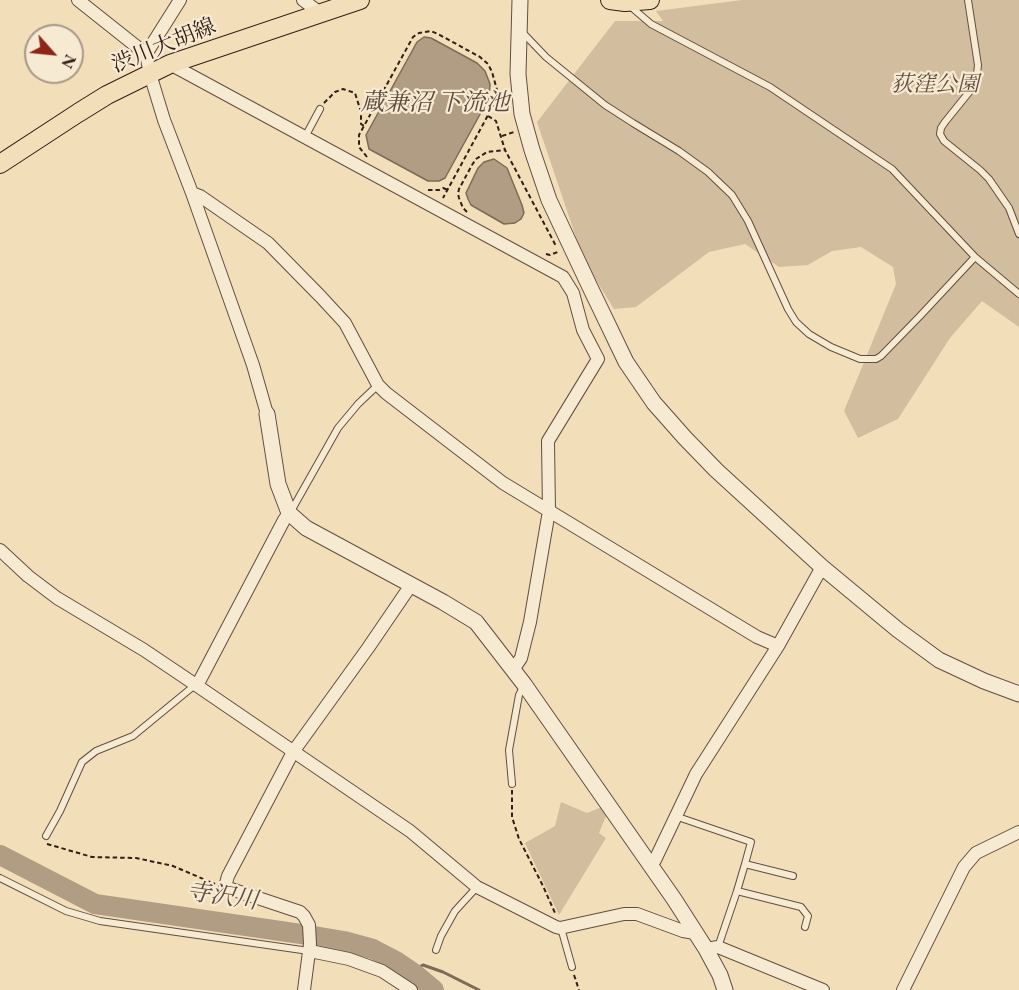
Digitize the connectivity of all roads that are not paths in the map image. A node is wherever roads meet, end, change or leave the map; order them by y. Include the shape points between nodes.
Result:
1 (78, 0) edge
2 (180, 0) edge
3 (303, 0) edge
4 (360, 0) edge
5 (519, 0) edge
6 (650, 0) edge
7 (968, 0) edge
8 (618, 1) edge
9 (320, 12) junction
10 (518, 28) junction
11 (146, 54) junction
12 (170, 64) junction
13 (150, 74) junction
14 (320, 109) road end
15 (305, 137) junction
16 (0, 164) edge
17 (192, 193) junction
18 (1019, 234) edge
19 (975, 257) junction
20 (589, 285) junction
21 (573, 293) junction
22 (1019, 294) edge
23 (378, 385) junction
24 (267, 414) joint
25 (549, 511) junction
26 (289, 513) junction
27 (0, 550) edge
28 (822, 567) junction
29 (411, 585) junction
30 (778, 646) junction
31 (513, 670) junction
32 (524, 684) junction
33 (196, 685) junction
34 (1019, 694) edge
35 (293, 752) junction
36 (512, 784) road end
37 (675, 816) junction
38 (1019, 832) edge
39 (46, 836) road end
40 (745, 864) junction
41 (650, 865) junction
42 (793, 876) dead end
43 (0, 878) edge
44 (477, 887) junction
45 (737, 891) junction
46 (806, 927) dead end
47 (560, 928) junction
48 (695, 933) junction
49 (310, 947) junction
50 (712, 948) junction
51 (436, 950) dead end
52 (572, 967) road end
53 (304, 990) edge
54 (411, 990) edge
55 (725, 990) edge
56 (823, 990) edge
57 (903, 990) edge

1 - 11 street
2 - 11 street
3 - 9 street
4 - 9 main road, 渋川大胡線
5 - 10 street
6 - 8 main road
7 - 18 lane via 977,74 940,134 989,179 1009,208
8 - 19 lane via 651,24 770,87 892,169
9 - 12 main road, 渋川大胡線
10 - 19 lane via 546,57 605,105 679,151 732,195 788,309 808,334 831,347 860,359 881,356
10 - 20 street via 522,114 549,201
11 - 13 street
12 - 13 main road, 渋川大胡線
12 - 15 street
13 - 16 main road, 渋川大胡線 via 87,107
13 - 17 street
14 - 15 lane
15 - 21 street via 563,277
17 - 23 street via 268,243 321,297 345,323
17 - 24 street
19 - 22 lane
20 - 21 street
20 - 28 street via 627,362 654,403 716,470
21 - 25 street via 583,330 598,359 548,441
23 - 25 street via 503,483
23 - 26 lane via 338,428
24 - 26 street via 279,484
25 - 30 street
25 - 31 street via 530,622 521,658
26 - 29 street via 306,528
26 - 33 street
27 - 33 street via 57,598
28 - 30 street
28 - 34 street via 939,660
29 - 31 street via 476,622
29 - 35 street
30 - 37 street via 696,774
31 - 32 street
32 - 36 lane via 509,750
32 - 41 street
33 - 35 street
33 - 39 lane via 134,736 96,751 82,762
35 - 44 street via 410,831
35 - 49 street via 225,887 300,912 308,920
37 - 40 lane via 751,842
37 - 41 street
38 - 57 street via 976,853 964,867
40 - 42 lane
40 - 45 lane
41 - 48 street
43 - 49 lane via 66,911 100,921
44 - 47 street
44 - 51 lane via 455,911
45 - 46 lane via 801,907 808,916
45 - 50 lane
47 - 48 street via 630,914
47 - 52 lane
48 - 50 street
49 - 53 street
49 - 54 street via 382,971
50 - 55 street
50 - 56 street

